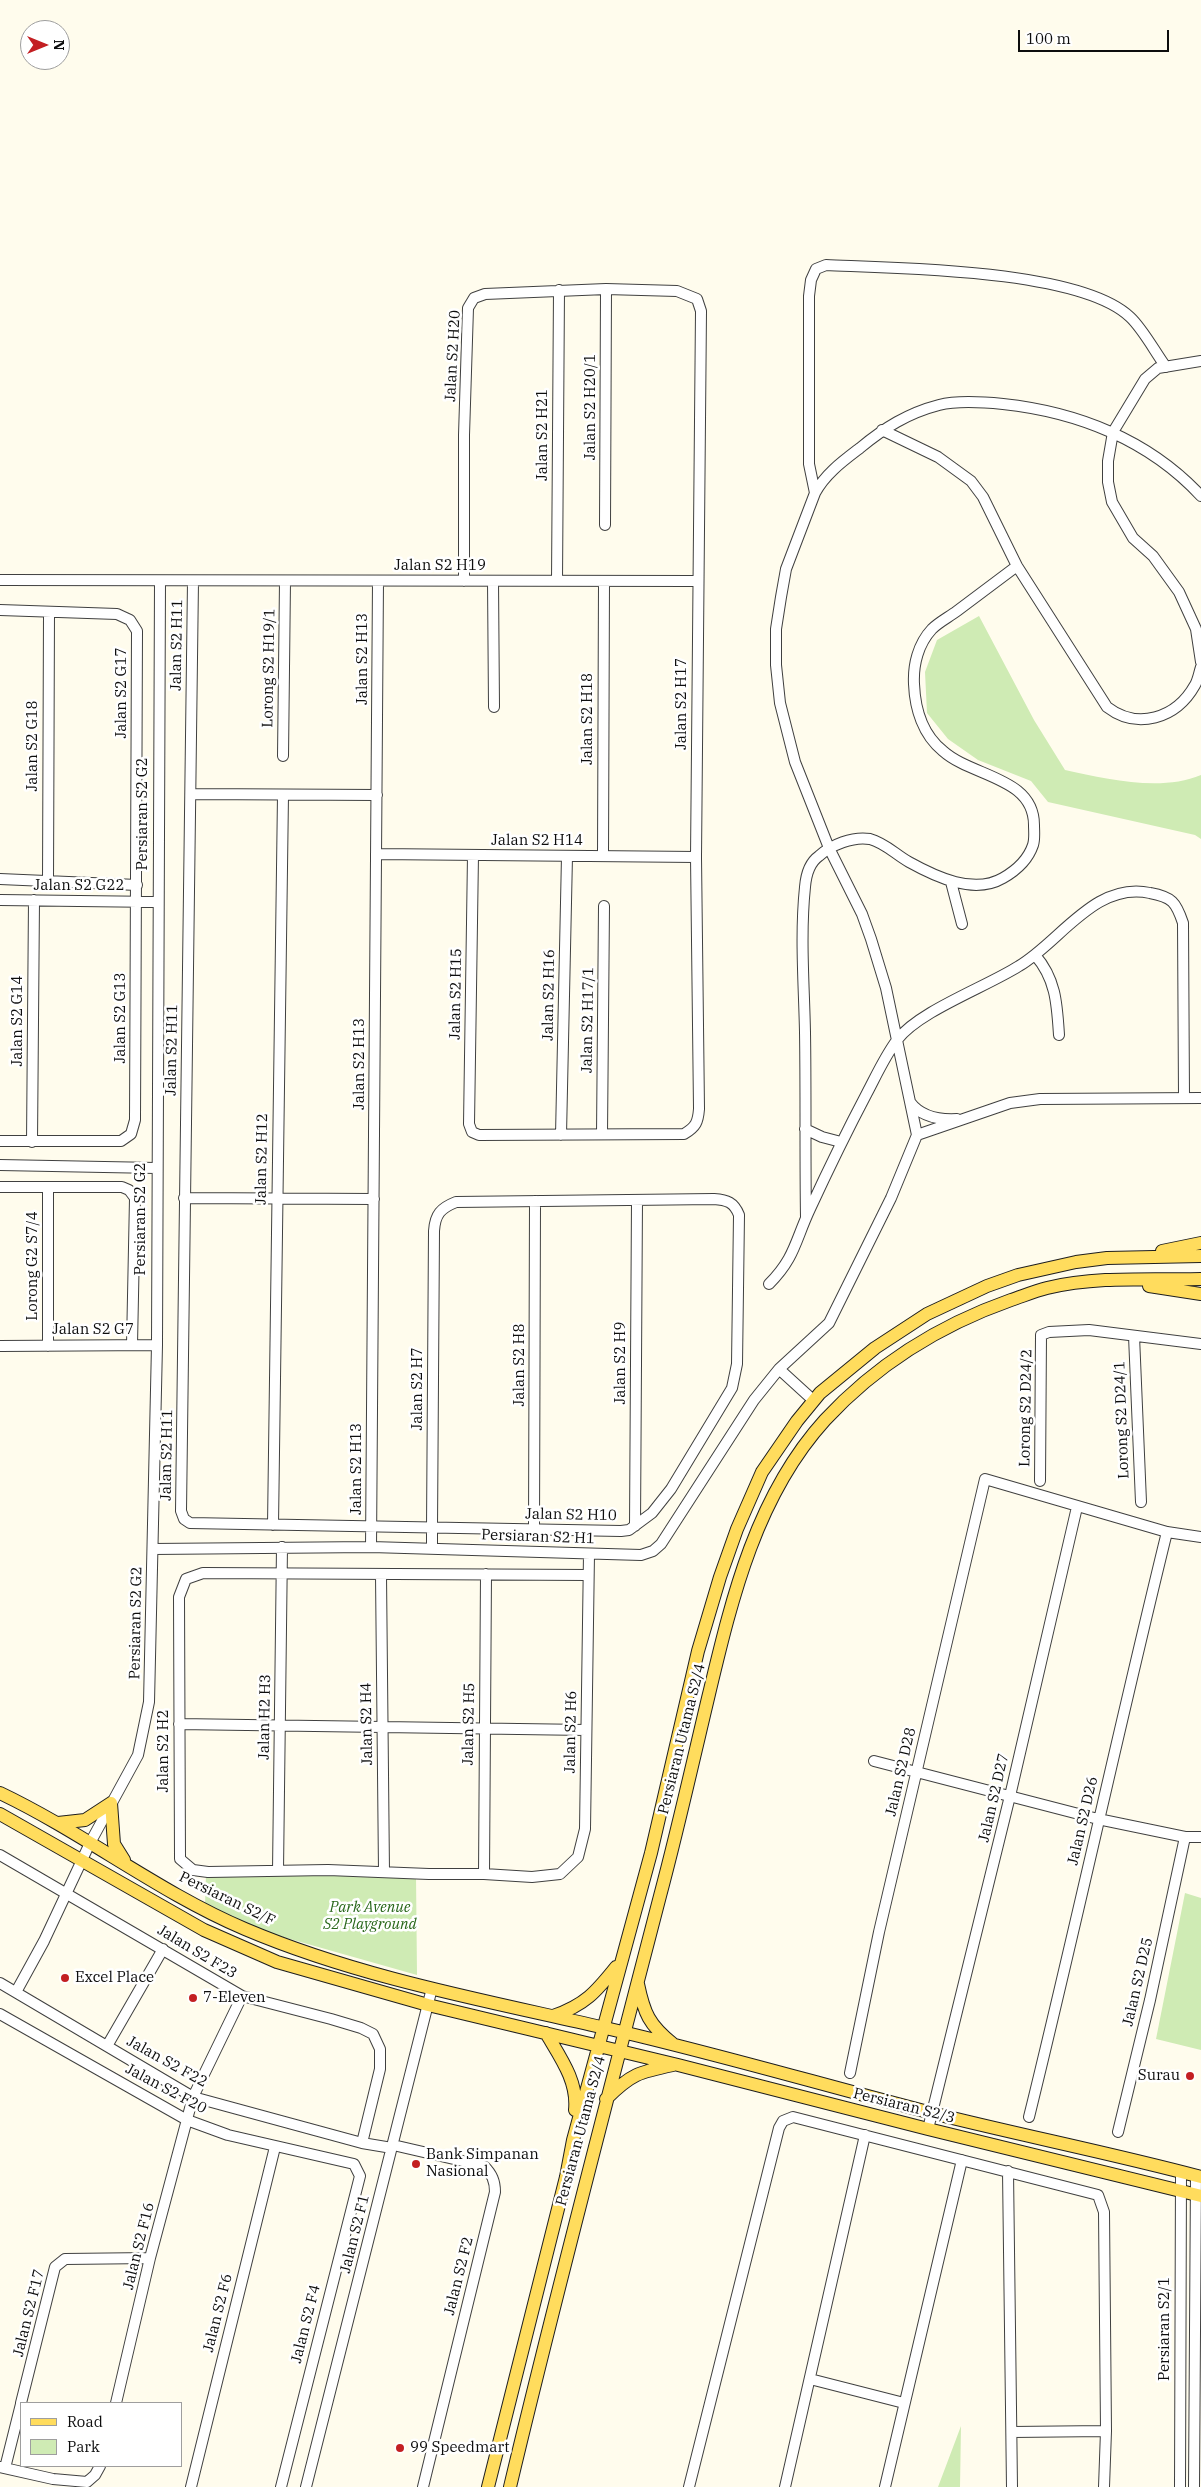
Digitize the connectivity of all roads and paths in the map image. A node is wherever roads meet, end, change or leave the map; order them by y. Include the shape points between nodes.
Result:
1 (559, 290) junction
2 (606, 290) junction
3 (697, 299) joint
4 (1201, 361) edge
5 (1166, 367) junction
6 (882, 430) junction
7 (1113, 432) junction
8 (814, 493) junction
9 (1201, 496) edge
10 (605, 525) dead end
11 (1017, 566) junction
12 (0, 580) edge
13 (160, 581) junction
14 (188, 581) junction
15 (285, 581) junction
16 (378, 581) junction
17 (464, 581) junction
18 (493, 581) junction
19 (557, 581) junction
20 (604, 581) junction
21 (698, 581) junction
22 (0, 610) edge
23 (49, 612) junction
24 (1201, 662) edge
25 (1201, 667) edge
26 (494, 706) dead end
27 (283, 756) dead end
28 (191, 794) junction
29 (283, 795) junction
30 (377, 795) junction
31 (829, 848) junction
32 (376, 854) junction
33 (473, 855) junction
34 (567, 856) junction
35 (603, 856) junction
36 (696, 856) junction
37 (0, 878) edge
38 (48, 881) junction
39 (952, 882) junction
40 (137, 885) junction
41 (0, 900) edge
42 (34, 900) junction
43 (137, 901) junction
44 (158, 902) junction
45 (604, 906) dead end
46 (962, 924) dead end
47 (1035, 955) junction
48 (1059, 1035) dead end
49 (897, 1040) junction
50 (1184, 1098) junction
51 (1201, 1098) edge
52 (910, 1101) junction
53 (964, 1119) junction
54 (805, 1129) junction
55 (602, 1134) junction
56 (561, 1135) junction
57 (917, 1135) junction
58 (0, 1141) edge
59 (32, 1142) junction
60 (841, 1142) junction
61 (0, 1165) edge
62 (156, 1168) junction
63 (0, 1187) edge
64 (48, 1187) junction
65 (184, 1198) junction
66 (277, 1199) junction
67 (374, 1199) junction
68 (637, 1200) junction
69 (535, 1201) junction
70 (806, 1218) junction
71 (434, 1230) joint
72 (1201, 1243) edge
73 (1201, 1256) edge
74 (1128, 1257) junction
75 (1112, 1280) junction
76 (1201, 1280) edge
77 (768, 1284) dead end
78 (1201, 1294) edge
79 (1134, 1336) junction
80 (1201, 1344) edge
81 (132, 1345) junction
82 (156, 1345) junction
83 (0, 1346) edge
84 (48, 1346) junction
85 (779, 1369) junction
86 (813, 1400) junction
87 (1040, 1481) dead end
88 (1141, 1502) dead end
89 (1077, 1507) junction
90 (184, 1519) joint
91 (272, 1525) junction
92 (371, 1526) junction
93 (635, 1526) junction
94 (432, 1528) junction
95 (534, 1530) junction
96 (1167, 1532) junction
97 (1201, 1537) edge
98 (282, 1547) junction
99 (371, 1547) junction
100 (432, 1548) junction
101 (153, 1549) junction
102 (589, 1554) junction
103 (486, 1574) junction
104 (282, 1575) junction
105 (381, 1575) junction
106 (588, 1575) junction
107 (179, 1724) junction
108 (281, 1724) junction
109 (381, 1726) junction
110 (484, 1728) junction
111 (586, 1730) junction
112 (874, 1761) dead end
113 (917, 1772) junction
114 (0, 1793) edge
115 (1010, 1796) junction
116 (111, 1803) junction
117 (0, 1814) edge
118 (1098, 1819) junction
119 (58, 1823) junction
120 (1185, 1837) junction
121 (1201, 1838) edge
122 (90, 1843) junction
123 (0, 1855) edge
124 (82, 1860) junction
125 (128, 1864) junction
126 (278, 1870) junction
127 (208, 1872) joint
128 (384, 1872) junction
129 (484, 1874) junction
130 (67, 1893) junction
131 (163, 1949) junction
132 (620, 1962) junction
133 (637, 1979) junction
134 (0, 1983) edge
135 (432, 1988) junction
136 (16, 1992) junction
137 (242, 1996) junction
138 (428, 2005) junction
139 (0, 2014) edge
140 (550, 2016) junction
141 (604, 2028) junction
142 (546, 2033) junction
143 (623, 2033) junction
144 (107, 2046) junction
145 (599, 2047) junction
146 (677, 2047) junction
147 (619, 2051) junction
148 (678, 2065) junction
149 (850, 2073) dead end
150 (193, 2096) junction
151 (606, 2098) junction
152 (932, 2113) junction
153 (1029, 2116) dead end
154 (187, 2120) junction
155 (928, 2129) junction
156 (1118, 2132) dead end
157 (865, 2135) junction
158 (572, 2140) junction
159 (362, 2143) junction
160 (392, 2146) junction
161 (275, 2147) junction
162 (962, 2160) junction
163 (357, 2169) joint
164 (1008, 2171) junction
165 (1181, 2172) junction
166 (1198, 2176) edge
167 (1180, 2192) junction
168 (1198, 2195) edge
169 (150, 2258) junction
170 (810, 2379) junction
171 (1180, 2395) junction
172 (1198, 2396) edge
173 (21, 2402) edge
174 (116, 2402) edge
175 (904, 2403) junction
176 (20, 2407) edge
177 (1012, 2432) junction
178 (1106, 2432) junction
179 (2, 2467) edge
180 (99, 2467) edge
181 (191, 2487) edge
182 (282, 2487) edge
183 (306, 2487) edge
184 (423, 2487) edge
185 (488, 2487) edge
186 (510, 2487) edge
187 (689, 2487) edge
188 (786, 2487) edge
189 (885, 2487) edge
190 (1012, 2487) edge
191 (1104, 2487) edge
192 (1180, 2487) edge
193 (1194, 2487) edge

1 - 2 street, Jalan S2 H20
1 - 17 street, Jalan S2 H20 via 485,294 474,298 468,308
1 - 19 street, Jalan S2 H21
2 - 3 street, Jalan S2 H20 via 677,291
2 - 10 street, Jalan S2 H20/1
3 - 21 street, Jalan S2 H17 via 701,311
4 - 5 street
5 - 7 street via 1158,368 1145,379
5 - 8 street via 1130,317 1081,291 975,272 826,265 816,269 809,296 809,464
6 - 7 street via 912,414 941,404 985,402 1035,408 1078,418
6 - 8 street via 821,482
6 - 11 street via 938,457 971,481 990,510
7 - 9 street via 1161,461
7 - 24 street via 1108,461 1112,502 1133,538 1153,556 1179,592 1196,629
8 - 31 street via 786,569 776,629 776,665 780,703 795,762
11 - 25 street via 1107,706 1118,715 1133,720 1152,719 1168,712 1195,685
11 - 39 street via 933,628 920,648 913,669 914,696 920,721 932,740 960,763 1014,787 1027,798 1034,811 1033,843 1026,860 1011,874 990,882
12 - 13 street
13 - 14 street, Jalan S2 H19
13 - 44 street, Persiaran S2 G2
14 - 15 street, Jalan S2 H19
14 - 28 street, Jalan S2 H11
15 - 16 street, Jalan S2 H19
15 - 27 street, Lorong S2 H19/1
16 - 17 street, Jalan S2 H19
16 - 30 street, Jalan S2 H13
17 - 18 street, Jalan S2 H19
18 - 19 street, Jalan S2 H19
18 - 26 street
19 - 20 street, Jalan S2 H19
20 - 21 street, Jalan S2 H19
20 - 35 street, Jalan S2 H18
21 - 36 street, Jalan S2 H17
22 - 23 street, Jalan S2 G17
23 - 38 street, Jalan S2 G18
23 - 40 street, Jalan S2 G17 via 117,614 130,620 137,631
28 - 29 street
28 - 65 street, Jalan S2 H11
29 - 30 street
29 - 66 street, Jalan S2 H12
30 - 32 street, Jalan S2 H13
31 - 39 street via 867,838
31 - 49 street via 862,914 886,988
31 - 54 street via 816,857 808,870 805,886
32 - 33 street, Jalan S2 H14
32 - 67 street, Jalan S2 H13
33 - 34 street, Jalan S2 H14
33 - 56 street, Jalan S2 H15 via 469,1124 472,1132 479,1136
34 - 35 street, Jalan S2 H14
34 - 56 street, Jalan S2 H16
35 - 36 street, Jalan S2 H14
36 - 55 street, Jalan S2 H17 via 698,1122 684,1134
37 - 38 street
38 - 40 street
39 - 46 street
40 - 43 street, Jalan S2 G17
41 - 42 street, Jalan S2 G22
42 - 43 street, Jalan S2 G22
42 - 59 street, Jalan S2 G14
43 - 44 street, Jalan S2 G22
43 - 59 street, Jalan S2 G13 via 135,1120 131,1134 120,1141
44 - 62 street, Persiaran S2 G2
45 - 55 street, Jalan S2 H17/1
47 - 48 street via 1045,966 1055,990
47 - 49 street via 914,1023
47 - 50 street via 1092,905 1112,896 1142,891 1165,896 1177,906 1183,923
49 - 52 street
49 - 60 street
50 - 51 street
50 - 53 street via 1040,1099 1010,1103
52 - 53 street via 924,1115
52 - 57 street
53 - 57 street
54 - 60 street
54 - 70 street
55 - 56 street
57 - 85 street, Persiaran S2 H1 via 891,1198 829,1323
58 - 59 street
60 - 70 street
61 - 62 street
62 - 82 street, Persiaran S2 G2
63 - 64 street
64 - 81 street via 122,1187 135,1198
64 - 84 street, Lorong G2 S7/4
65 - 66 street
65 - 90 street, Jalan S2 H11 via 181,1511
66 - 67 street
66 - 91 street, Jalan S2 H12
67 - 92 street, Jalan S2 H13
68 - 69 street, Jalan S2 H10
68 - 93 street, Jalan S2 H9
68 - 93 street, Jalan S2 H10 via 726,1200 735,1206 739,1215 741,1236 737,1364 732,1388 671,1489 652,1513
69 - 71 street, Jalan S2 H10 via 456,1202 439,1212
69 - 95 street, Jalan S2 H8
70 - 77 street via 792,1255
71 - 94 street, Jalan S2 H7
72 - 74 main road
73 - 74 main road
74 - 86 main road via 1055,1266 1010,1278 957,1299 927,1314 875,1348
75 - 76 main road, Persiaran Utama S2/4
75 - 78 main road
75 - 133 main road, Persiaran Utama S2/4 via 1047,1288 978,1312 938,1331 856,1388 793,1461 759,1526 738,1584
79 - 80 street
79 - 87 street, Lorong S2 D24/2 via 1089,1330 1041,1335
79 - 88 street, Lorong S2 D24/1
81 - 82 street, Jalan S2 G7
81 - 84 street, Jalan S2 G7
82 - 101 street, Persiaran S2 G2
83 - 84 street, Jalan S2 G7
85 - 86 street
85 - 102 street, Persiaran S2 H1 via 754,1400 661,1544 641,1555
86 - 132 main road via 762,1472 726,1561 698,1651 651,1853
89 - 96 street
89 - 113 street, Jalan S2 D28 via 985,1479
89 - 115 street, Jalan S2 D27
90 - 91 street, Jalan S2 H10 via 190,1523
91 - 92 street, Jalan S2 H10
92 - 94 street, Jalan S2 H10
92 - 99 street, Jalan S2 H13
93 - 95 street, Jalan S2 H10 via 621,1531
94 - 95 street, Jalan S2 H10
94 - 100 street, Jalan S2 H7
96 - 97 street
96 - 118 street, Jalan S2 D26
98 - 99 street, Persiaran S2 H1
98 - 101 street, Persiaran S2 H1
98 - 104 street, Jalan H2 H3
99 - 100 street, Persiaran S2 H1
100 - 102 street, Persiaran S2 H1
101 - 116 street, Persiaran S2 G2 via 149,1702 138,1755
102 - 106 street, Jalan S2 H6
103 - 105 street
103 - 106 street
103 - 110 street, Jalan S2 H5
104 - 105 street
104 - 107 street, Jalan S2 H2 via 203,1573 186,1579 179,1597
104 - 108 street, Jalan H2 H3
105 - 109 street, Jalan S2 H4
106 - 111 street, Jalan S2 H6
107 - 108 street
107 - 127 street, Jalan S2 H2 via 180,1859 193,1870
108 - 109 street
108 - 126 street, Jalan H2 H3
109 - 110 street
109 - 128 street, Jalan S2 H4
110 - 111 street
110 - 129 street, Jalan S2 H5
111 - 129 street, Jalan S2 H6 via 585,1830 578,1857 560,1874 532,1877
112 - 113 street
113 - 115 street
113 - 149 street, Jalan S2 D28 via 878,1932
114 - 119 main road, Persiaran S2/F
115 - 118 street
115 - 152 street, Jalan S2 D27
116 - 119 main road via 85,1820
116 - 122 street, Persiaran S2 G2
116 - 125 main road via 114,1844
117 - 124 main road
118 - 120 street
118 - 153 street, Jalan S2 D26
119 - 122 main road, Persiaran S2/F
120 - 121 street
120 - 156 street, Jalan S2 D25
122 - 124 street, Persiaran S2 G2
122 - 125 main road, Persiaran S2/F
123 - 130 street, Jalan S2 F23
124 - 130 street, Persiaran S2 G2
124 - 138 main road via 204,1930 277,1962
125 - 135 main road, Persiaran S2/F via 204,1909 244,1928 328,1959
126 - 127 street, Jalan S2 H6
126 - 128 street, Jalan S2 H6
128 - 129 street, Jalan S2 H6
130 - 131 street, Jalan S2 F23
130 - 136 street, Persiaran S2 G2
131 - 137 street, Jalan S2 F23
131 - 144 street
132 - 140 main road via 587,2000
132 - 141 main road
133 - 143 main road, Persiaran Utama S2/4
133 - 146 main road via 650,2022
134 - 136 street, Jalan S2 F22
135 - 138 street, Jalan S2 F1
135 - 140 main road, Persiaran S2/F
136 - 144 street, Jalan S2 F22
137 - 150 street, Jalan S2 F16
137 - 159 street, Jalan S2 F23 via 331,2019 372,2034 380,2049 380,2069
138 - 142 main road
138 - 160 street, Jalan S2 F1
139 - 154 street, Jalan S2 F20
140 - 141 main road, Persiaran S2/F
141 - 143 main road, Persiaran S2/F
141 - 145 main road
142 - 145 main road
142 - 158 main road via 566,2066 576,2096
143 - 146 main road, Persiaran S2/F
143 - 147 main road, Persiaran Utama S2/4
144 - 150 street, Jalan S2 F22
145 - 147 main road, Persiaran S2/3
145 - 158 main road
146 - 152 main road, Persiaran S2/F
147 - 148 main road, Persiaran S2/3
147 - 151 main road, Persiaran Utama S2/4
148 - 151 main road via 644,2071 627,2078
148 - 155 main road, Persiaran S2/3
150 - 154 street, Jalan S2 F16
150 - 159 street, Jalan S2 F22
151 - 186 main road, Persiaran Utama S2/4
152 - 155 street, Jalan S2 D27
152 - 165 main road, Persiaran S2/F
154 - 161 street, Jalan S2 F20
154 - 169 street, Jalan S2 F16
155 - 167 main road, Persiaran S2/3
157 - 162 street
157 - 170 street
157 - 187 street via 793,2117 783,2121 779,2128
158 - 185 main road, Persiaran Utama S2/4 via 566,2176
159 - 160 street, Jalan S2 F22
160 - 183 street, Jalan S2 F1
160 - 184 street, Jalan S2 F2 via 484,2166 490,2171 495,2184
161 - 163 street, Jalan S2 F20 via 354,2164
161 - 181 street, Jalan S2 F6
162 - 164 street
162 - 175 street
163 - 182 street, Jalan S2 F4 via 360,2176
164 - 177 street
164 - 178 street via 1098,2195 1104,2212
165 - 166 main road, Persiaran S2/F
165 - 167 street, Persiaran S2/1
166 - 168 street, Persiaran S2/1
167 - 168 main road, Persiaran S2/3
167 - 171 street, Persiaran S2/1
168 - 172 street, Persiaran S2/1
169 - 173 street, Jalan S2 F17 via 65,2259 59,2262 55,2267
169 - 174 street, Jalan S2 F16
170 - 175 street
170 - 188 street
171 - 172 street
171 - 192 street, Persiaran S2/1
172 - 193 street, Persiaran S2/1
175 - 189 street
176 - 179 street, Jalan S2 F17
177 - 178 street
177 - 190 street
178 - 191 street
179 - 180 street via 53,2479 87,2482

